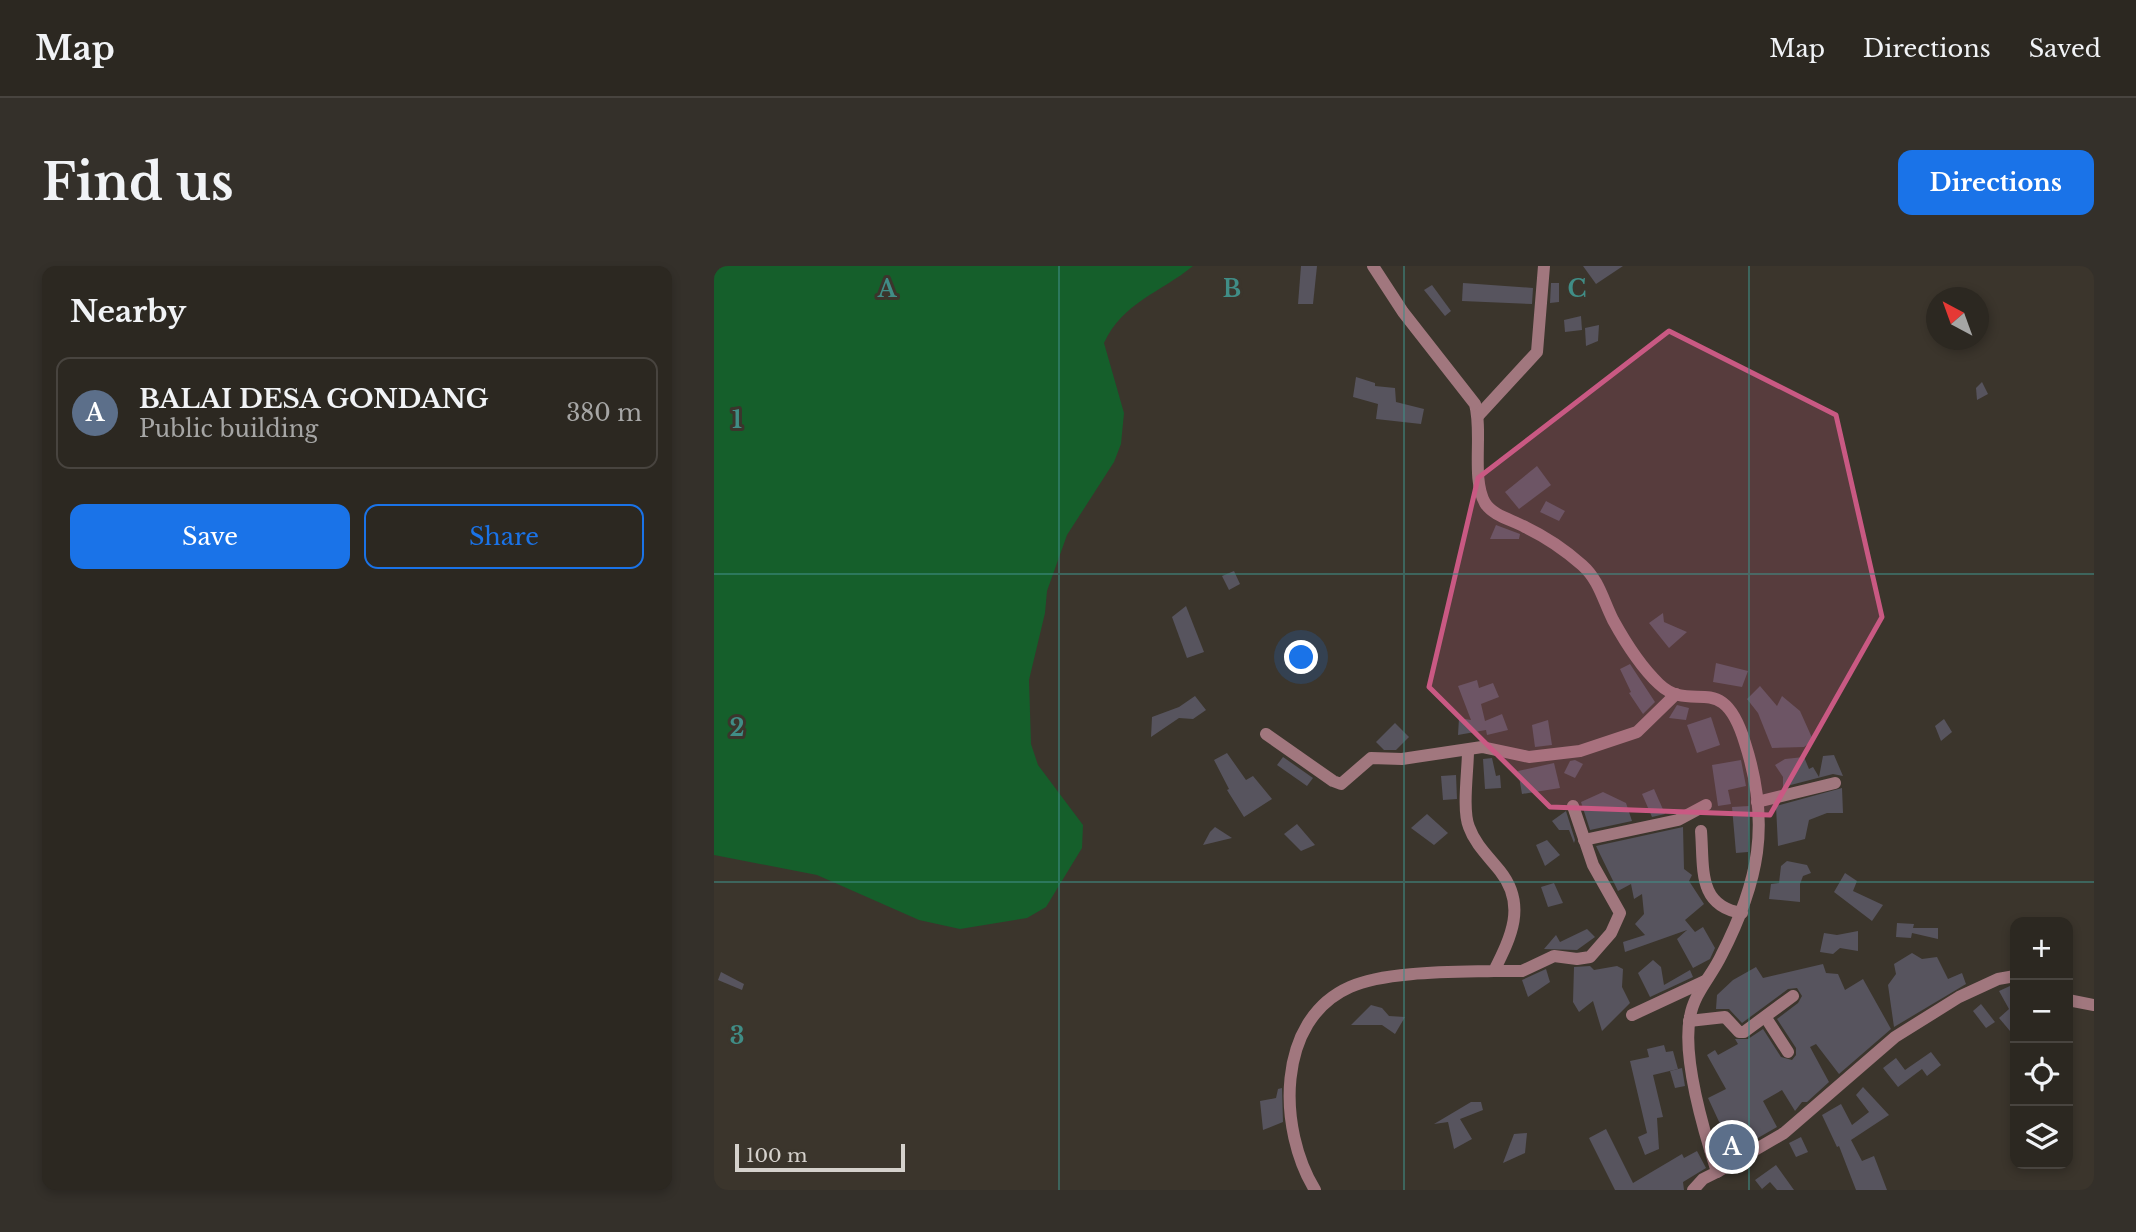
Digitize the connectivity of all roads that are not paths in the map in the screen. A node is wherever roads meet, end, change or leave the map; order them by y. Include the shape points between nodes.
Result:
1 (1373, 266) edge
2 (1544, 266) edge
3 (1478, 416) junction
4 (1676, 694) junction
5 (1266, 734) dead end
6 (1468, 751) junction
7 (1835, 783) dead end
8 (1757, 802) junction
9 (1706, 805) dead end
10 (1573, 806) dead end
11 (1701, 831) dead end
12 (1584, 840) junction
13 (1742, 913) junction
14 (1494, 971) junction
15 (2010, 977) edge
16 (1706, 981) junction
17 (1793, 996) dead end
18 (2073, 1001) edge
19 (2094, 1005) edge
20 (1632, 1015) dead end
21 (1766, 1018) junction
22 (1689, 1021) junction
23 (1788, 1052) dead end
24 (1717, 1172) junction
25 (1315, 1190) edge
26 (1693, 1190) edge

1 - 3 street via 1471,398
2 - 3 street via 1537,352
3 - 4 street via 1484,501 1503,517 1559,546 1589,571 1617,626 1656,682
4 - 6 street via 1637,732 1593,749 1528,757 1482,747
4 - 8 street via 1709,696 1734,712
5 - 6 street via 1339,784 1371,758
6 - 14 street via 1467,823 1507,880 1516,915 1513,933
7 - 8 street
8 - 13 street via 1756,867
9 - 12 street via 1678,820
10 - 12 street
11 - 13 street via 1709,894 1724,909
12 - 14 street via 1620,913 1611,933 1590,957 1554,956 1522,971
13 - 16 street
14 - 25 street via 1371,981 1337,993 1320,1008 1297,1050 1289,1084 1299,1161
15 - 24 street via 1959,997 1895,1037 1784,1133
16 - 20 street
16 - 22 street
17 - 21 street
18 - 19 street
21 - 22 street via 1742,1032 1726,1017
21 - 23 street
22 - 24 street via 1703,1132
24 - 26 street

